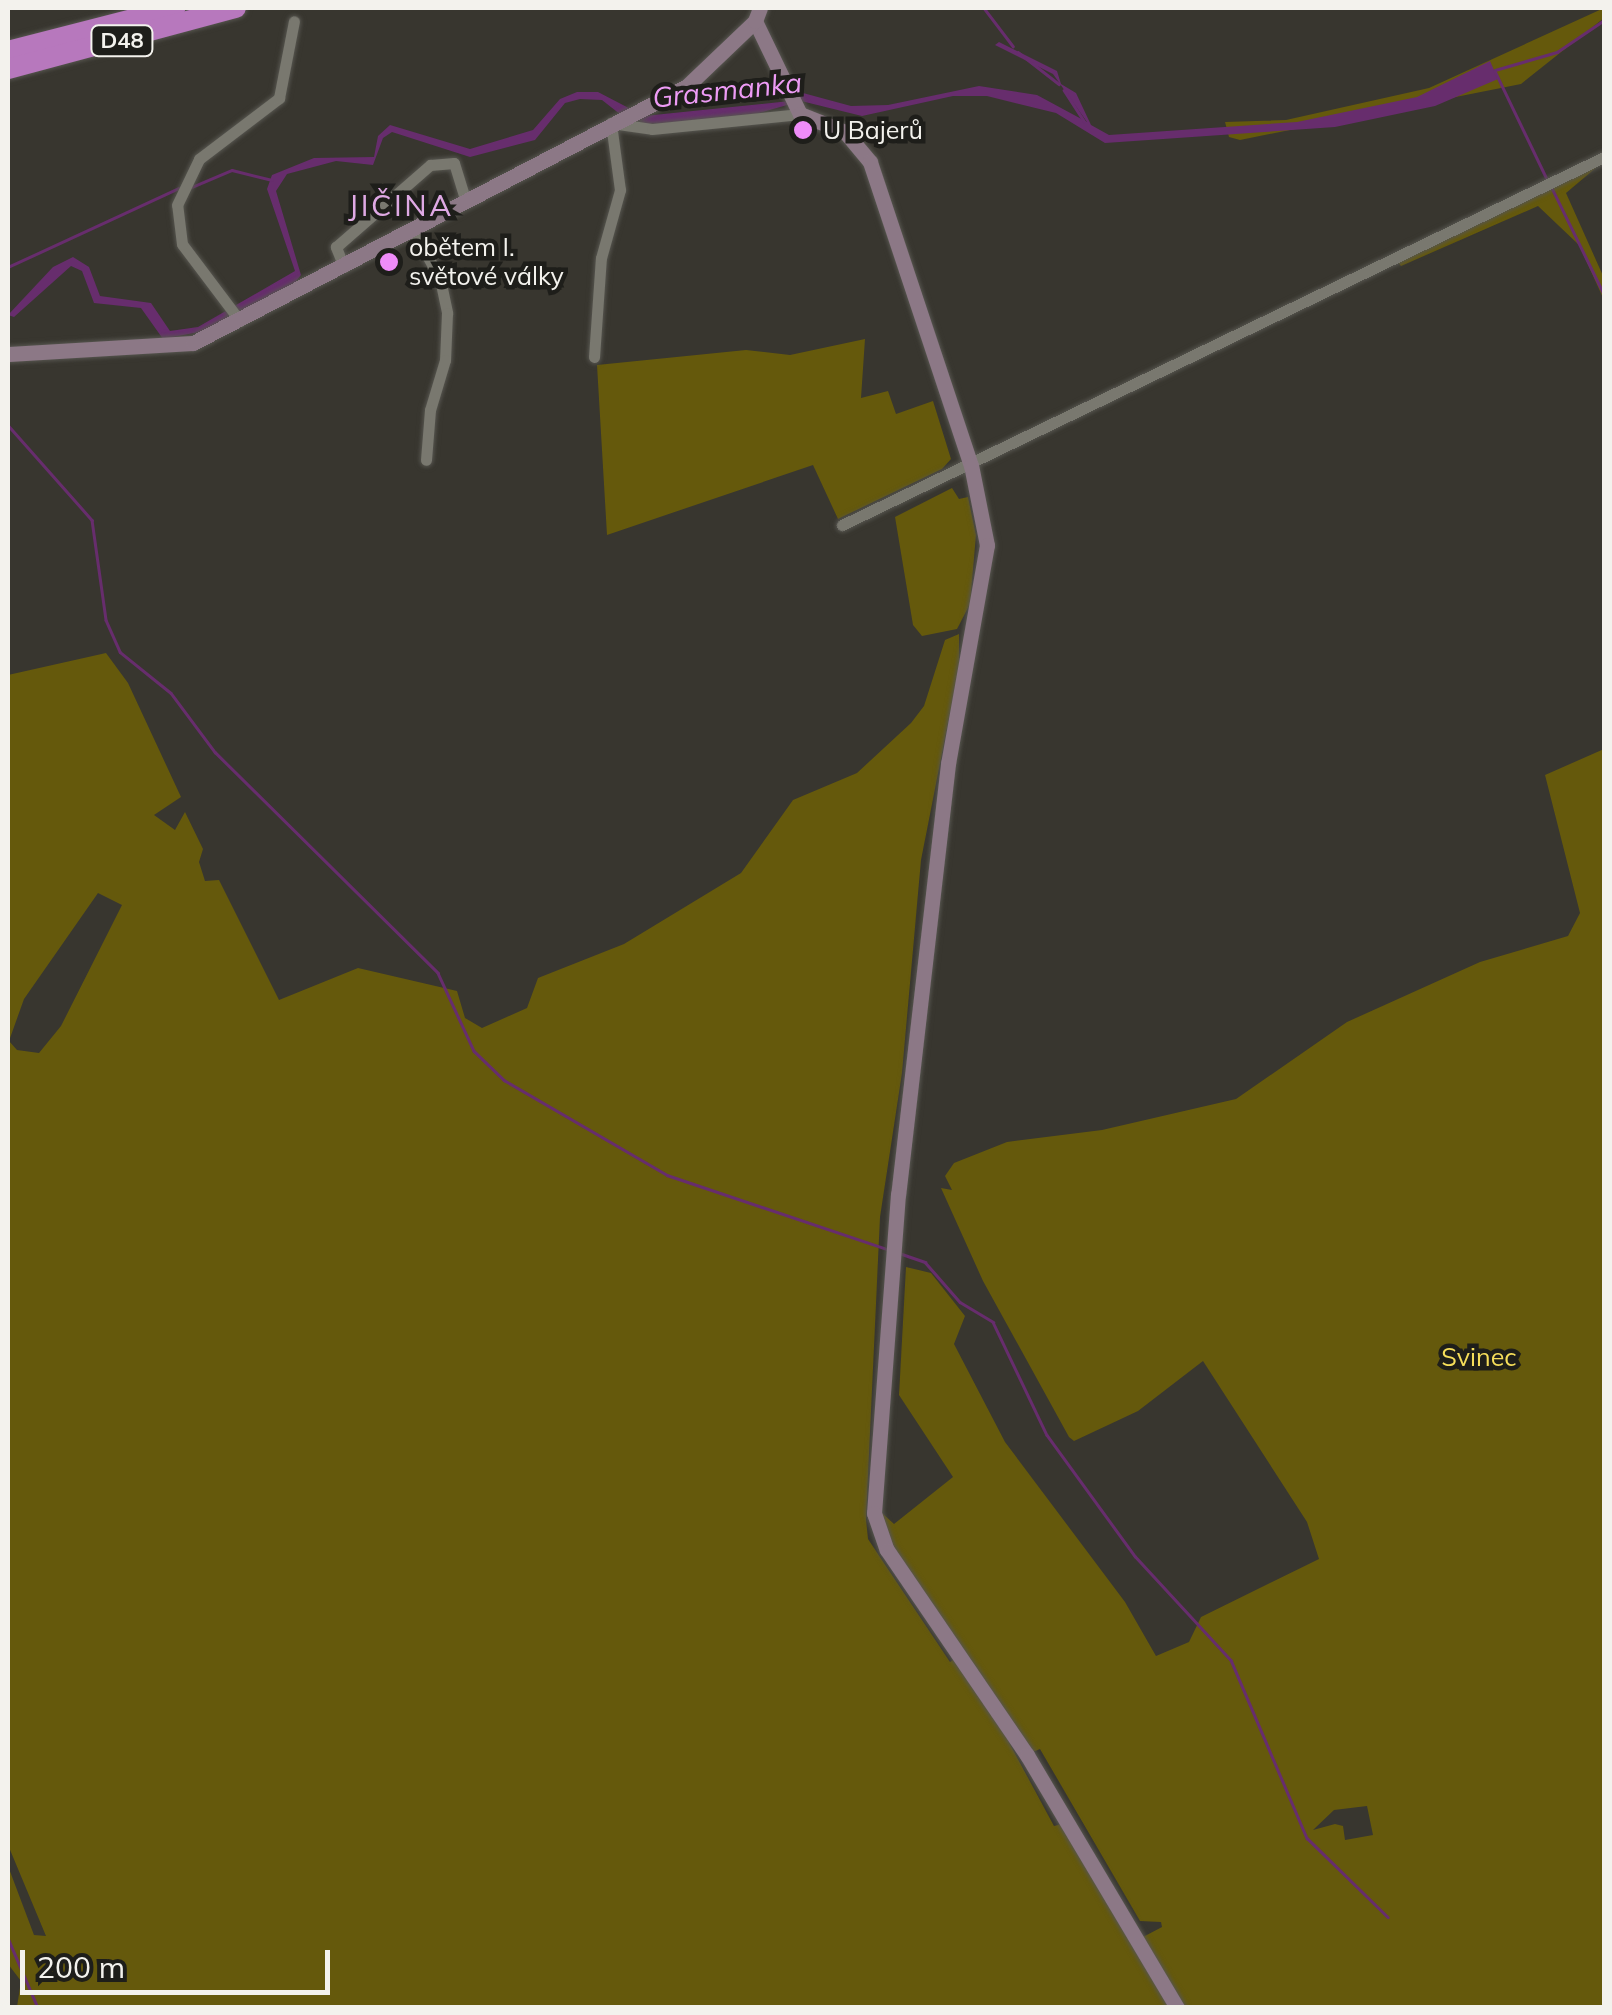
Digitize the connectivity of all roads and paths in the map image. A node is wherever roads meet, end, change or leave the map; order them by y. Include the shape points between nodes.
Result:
1 (176, 8) edge
2 (236, 8) edge
3 (758, 14) edge
4 (294, 21) dead end
5 (8, 51) edge
6 (8, 69) edge
7 (796, 107) junction
8 (622, 117) junction
9 (1604, 157) edge
10 (466, 202) junction
11 (413, 230) junction
12 (344, 267) junction
13 (234, 313) junction
14 (8, 354) edge
15 (594, 356) dead end
16 (426, 460) dead end
17 (970, 466) junction
18 (842, 525) dead end
19 (1178, 2008) edge

1 - 5 highway, D48
2 - 6 highway, D48
3 - 7 street
3 - 8 street via 687,86
4 - 13 street via 279,98 199,159 175,226
7 - 8 street via 652,129
7 - 17 street via 845,132 870,162
8 - 10 street
8 - 15 street via 620,190 602,258
9 - 17 street
10 - 11 street
10 - 12 street via 454,163 430,165 336,247
11 - 12 street
11 - 16 street via 440,279 447,314
12 - 13 street
13 - 14 street via 194,343 159,350
17 - 18 street
17 - 19 street via 987,545 948,764 894,1252 874,1513 887,1550 1027,1755

